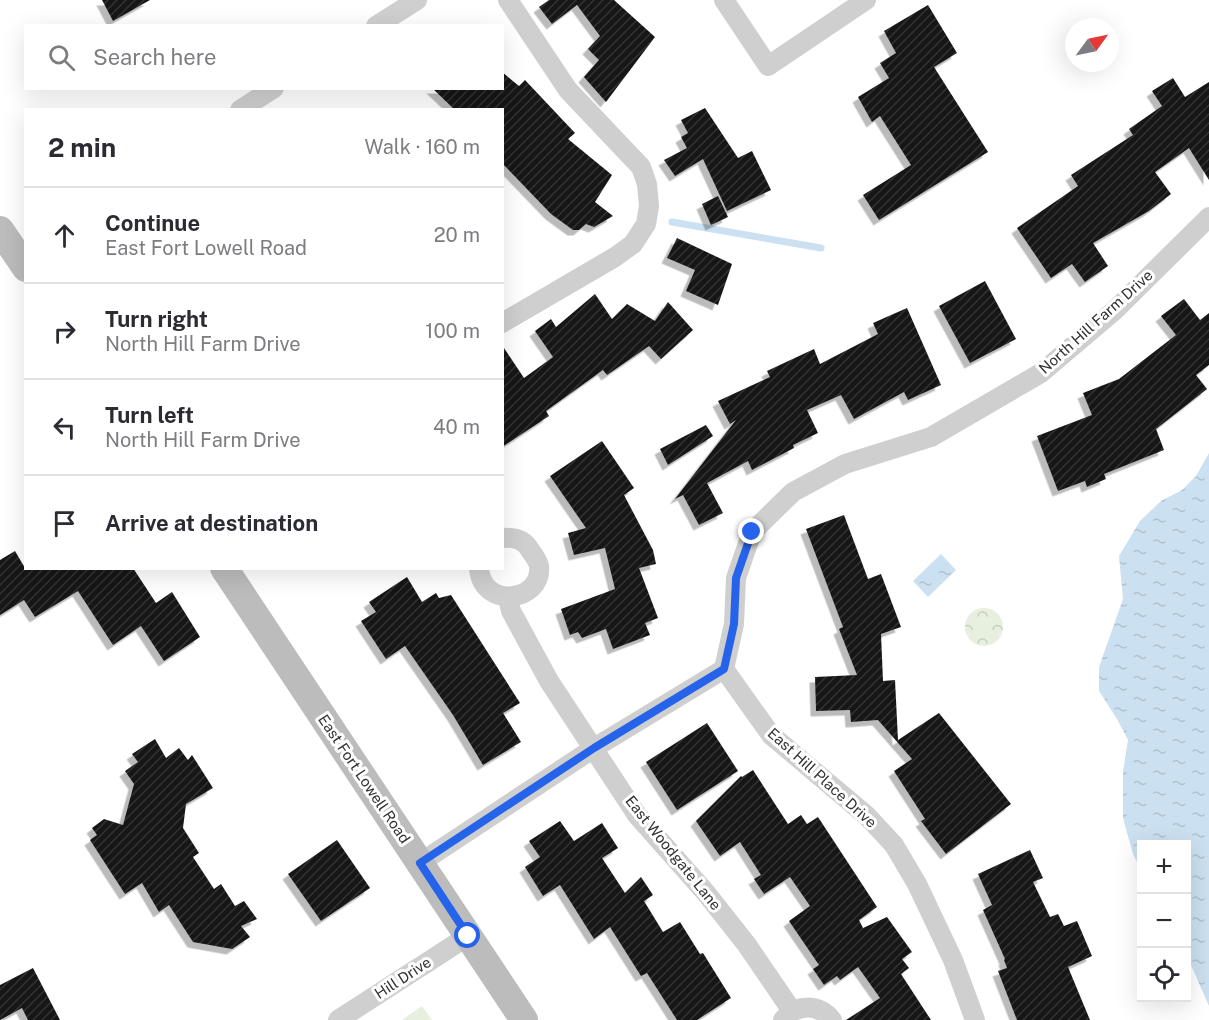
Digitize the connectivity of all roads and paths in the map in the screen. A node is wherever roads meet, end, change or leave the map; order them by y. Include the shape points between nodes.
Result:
1 (417, 0) edge
2 (508, 0) edge
3 (724, 0) edge
4 (866, 0) edge
5 (379, 24) edge
6 (271, 90) edge
7 (243, 108) edge
8 (1209, 217) edge
9 (504, 322) edge
10 (504, 538) edge
11 (225, 570) edge
12 (480, 570) edge
13 (508, 598) junction
14 (724, 669) junction
15 (594, 748) junction
16 (420, 863) junction
17 (468, 936) junction
18 (787, 1016) edge
19 (338, 1020) edge
20 (524, 1020) edge
21 (832, 1020) edge
22 (975, 1020) edge

1 - 5 street
2 - 9 street via 568,90 641,167 649,206 646,224 633,244
3 - 4 street via 768,66
6 - 7 street
8 - 14 street, North Hill Farm Drive via 1114,311 1041,373 931,437 845,464 793,492 752,532 736,578 734,624
10 - 13 street via 526,543 539,566 536,581 524,594
11 - 16 street, East Fort Lowell Road
12 - 13 street via 480,578 490,591
13 - 15 street, East Woodgate Lane via 511,611 549,681
14 - 15 street
14 - 22 street, East Hill Place Drive via 771,735 867,816 894,845 953,960
15 - 16 street
15 - 18 street, East Woodgate Lane via 638,815 747,945
16 - 17 street, East Fort Lowell Road
17 - 19 street, Hill Drive
17 - 20 street, East Fort Lowell Road
18 - 21 street, East Woodgate Lane via 801,1008 811,1008

